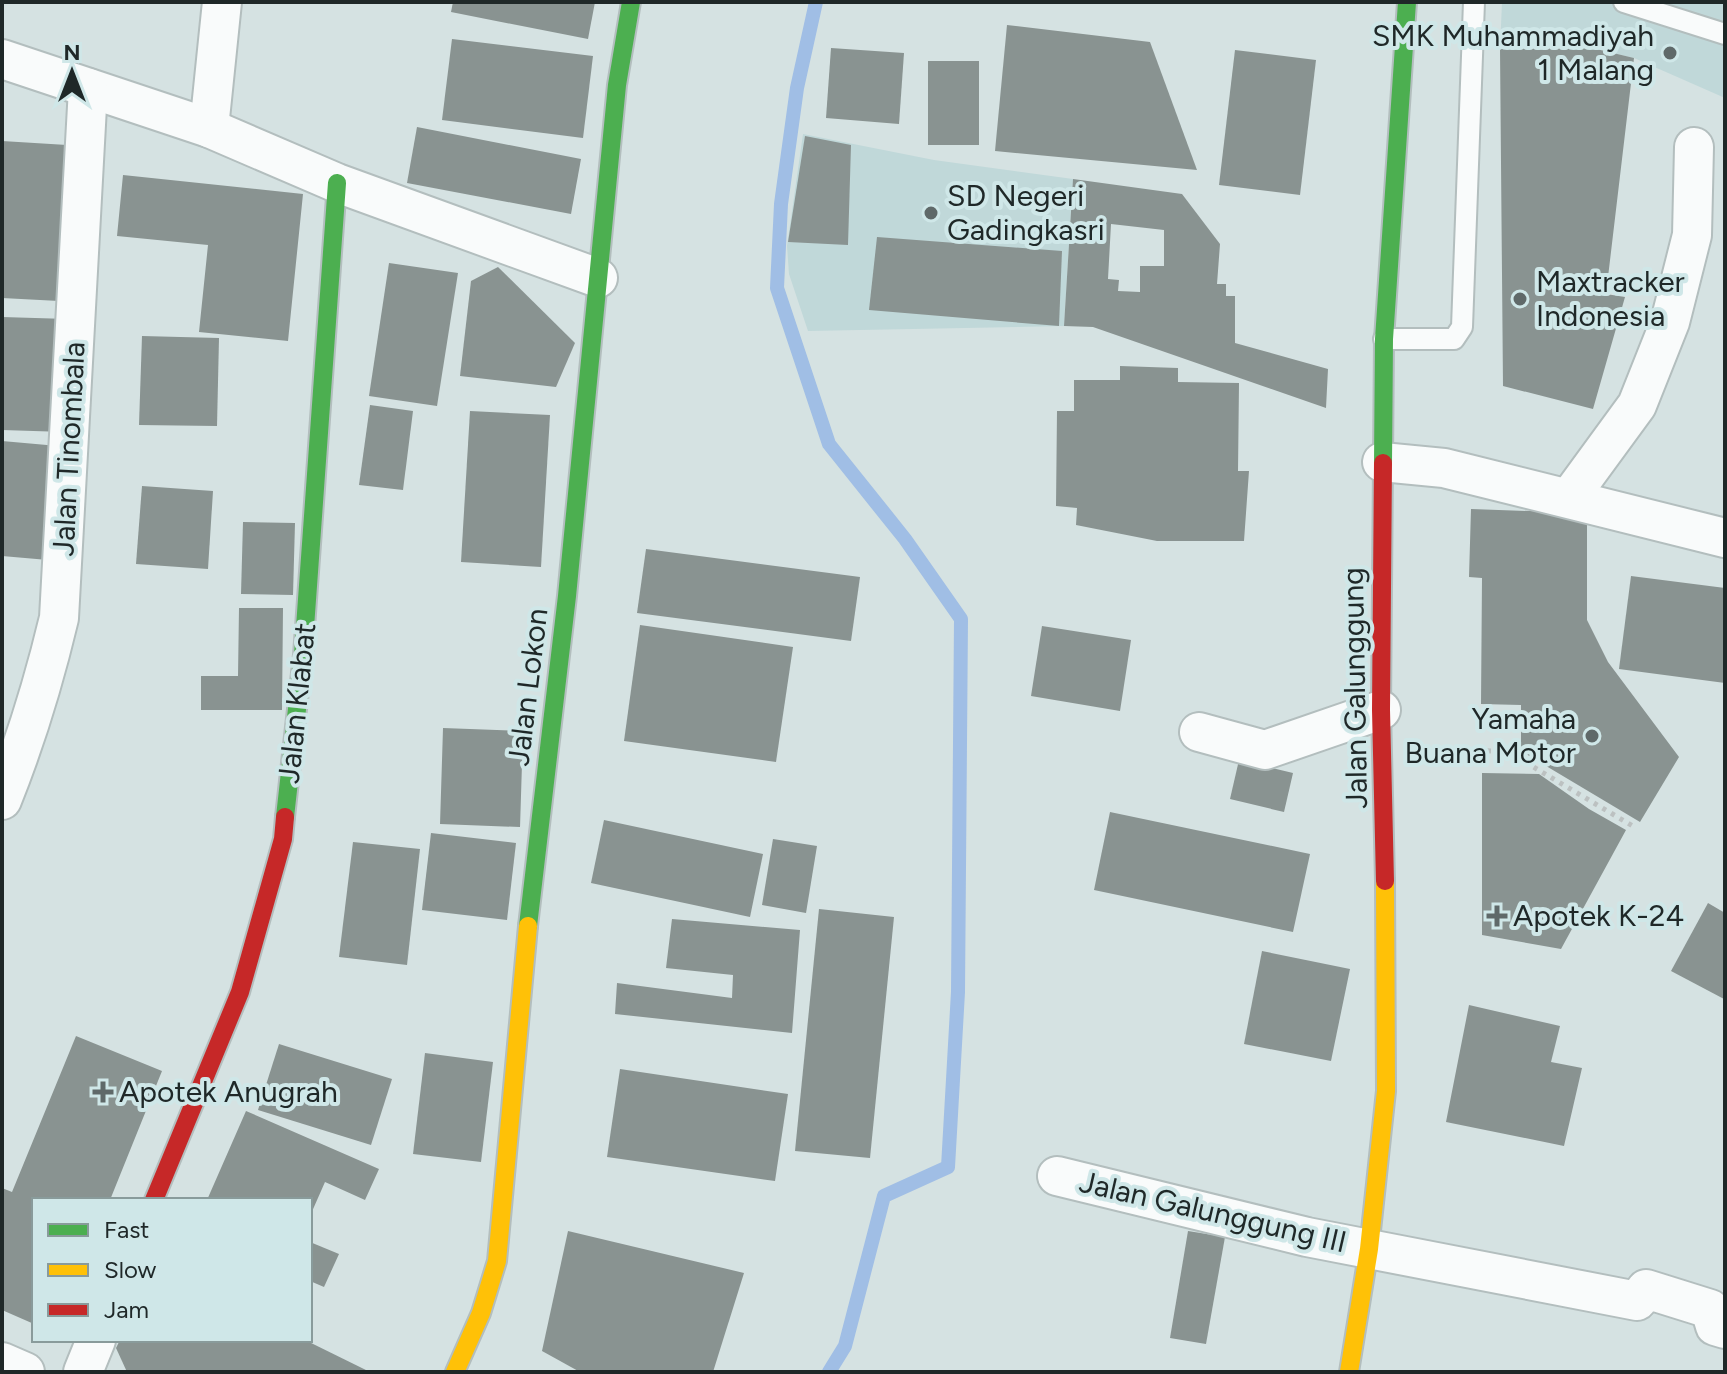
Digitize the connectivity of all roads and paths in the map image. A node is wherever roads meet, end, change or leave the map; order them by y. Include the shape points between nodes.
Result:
1 (222, 2) edge
2 (631, 2) edge
3 (1407, 2) edge
4 (1474, 2) edge
5 (1624, 2) edge
6 (1725, 34) edge
7 (2, 59) edge
8 (88, 88) junction
9 (209, 128) junction
10 (1694, 147) dead end
11 (337, 183) junction
12 (598, 278) junction
13 (1384, 339) junction
14 (1382, 462) junction
15 (1569, 498) junction
16 (1725, 538) edge
17 (1381, 710) junction
18 (1199, 732) dead end
19 (1382, 748) junction
20 (2, 800) edge
21 (1636, 828) dead end
22 (1057, 1176) dead end
23 (155, 1198) edge
24 (1369, 1249) junction
25 (1725, 1329) edge
26 (95, 1342) edge
27 (2, 1362) edge
28 (25, 1372) edge
29 (83, 1372) edge
30 (455, 1372) edge
31 (1349, 1372) edge

1 - 9 street
2 - 12 street, Jalan Lokon via 617,85
3 - 13 street, Jalan Galunggung
4 - 13 lane via 1462,327 1454,339
5 - 6 lane
7 - 8 street
8 - 9 street
8 - 20 street, Jalan Tinombala via 59,618 45,678
9 - 11 street
10 - 15 street via 1692,235 1670,322 1637,405
11 - 12 street
11 - 23 street, Jalan Klabat via 303,655 283,839 240,992
12 - 30 street, Jalan Lokon via 497,1261
13 - 14 street, Jalan Galunggung
14 - 15 street via 1444,468
14 - 17 street, Jalan Galunggung
15 - 16 street
17 - 18 street via 1265,750
17 - 19 street, Jalan Galunggung
19 - 21 path via 1492,751 1525,762
19 - 24 street, Jalan Galunggung via 1386,1091
22 - 24 street, Jalan Galunggung III
24 - 25 street, Jalan Galunggung III via 1637,1301 1646,1289 1710,1309 1715,1326
24 - 31 street, Jalan Galunggung
26 - 29 street
27 - 28 street

